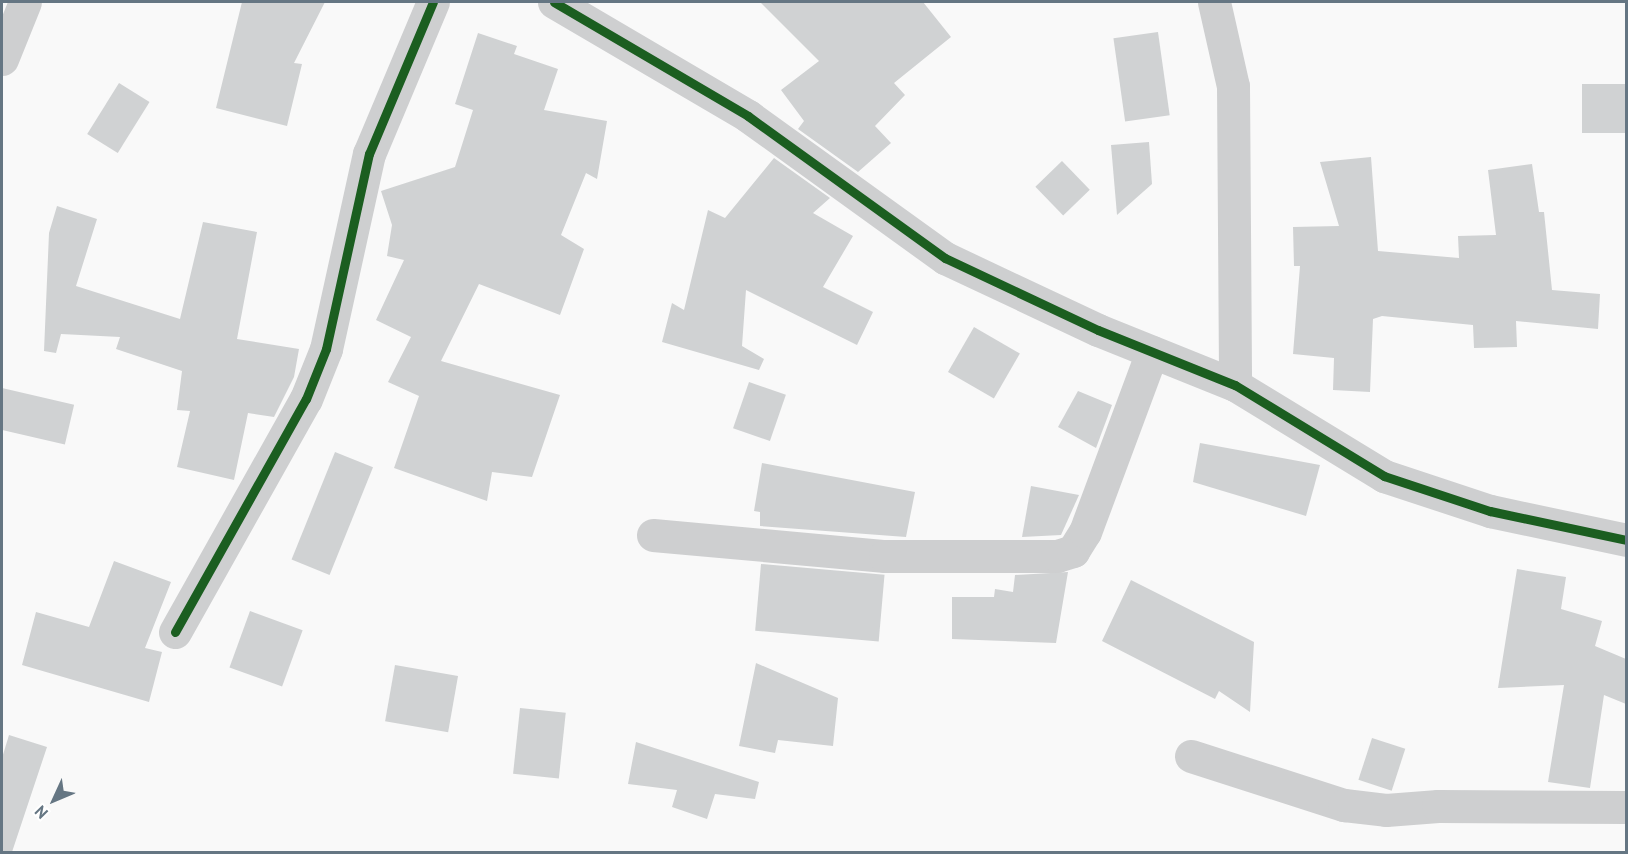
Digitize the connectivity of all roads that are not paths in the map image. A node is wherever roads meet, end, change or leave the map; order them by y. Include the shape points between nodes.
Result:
1 (25, 2) edge
2 (433, 2) edge
3 (554, 2) edge
4 (1214, 2) edge
5 (2, 59) edge
6 (1152, 352) junction
7 (1235, 385) junction
8 (653, 535) dead end
9 (1626, 540) edge
10 (175, 632) dead end
11 (1191, 756) dead end
12 (1626, 807) edge

1 - 5 street
2 - 10 street via 369,154 326,349 306,399
3 - 6 street via 748,116 945,258
4 - 7 street via 1233,86
6 - 7 street
6 - 8 street via 1085,532 1073,551 1057,556 885,556
7 - 9 street via 1384,476 1490,511
11 - 12 street via 1344,805 1386,810

